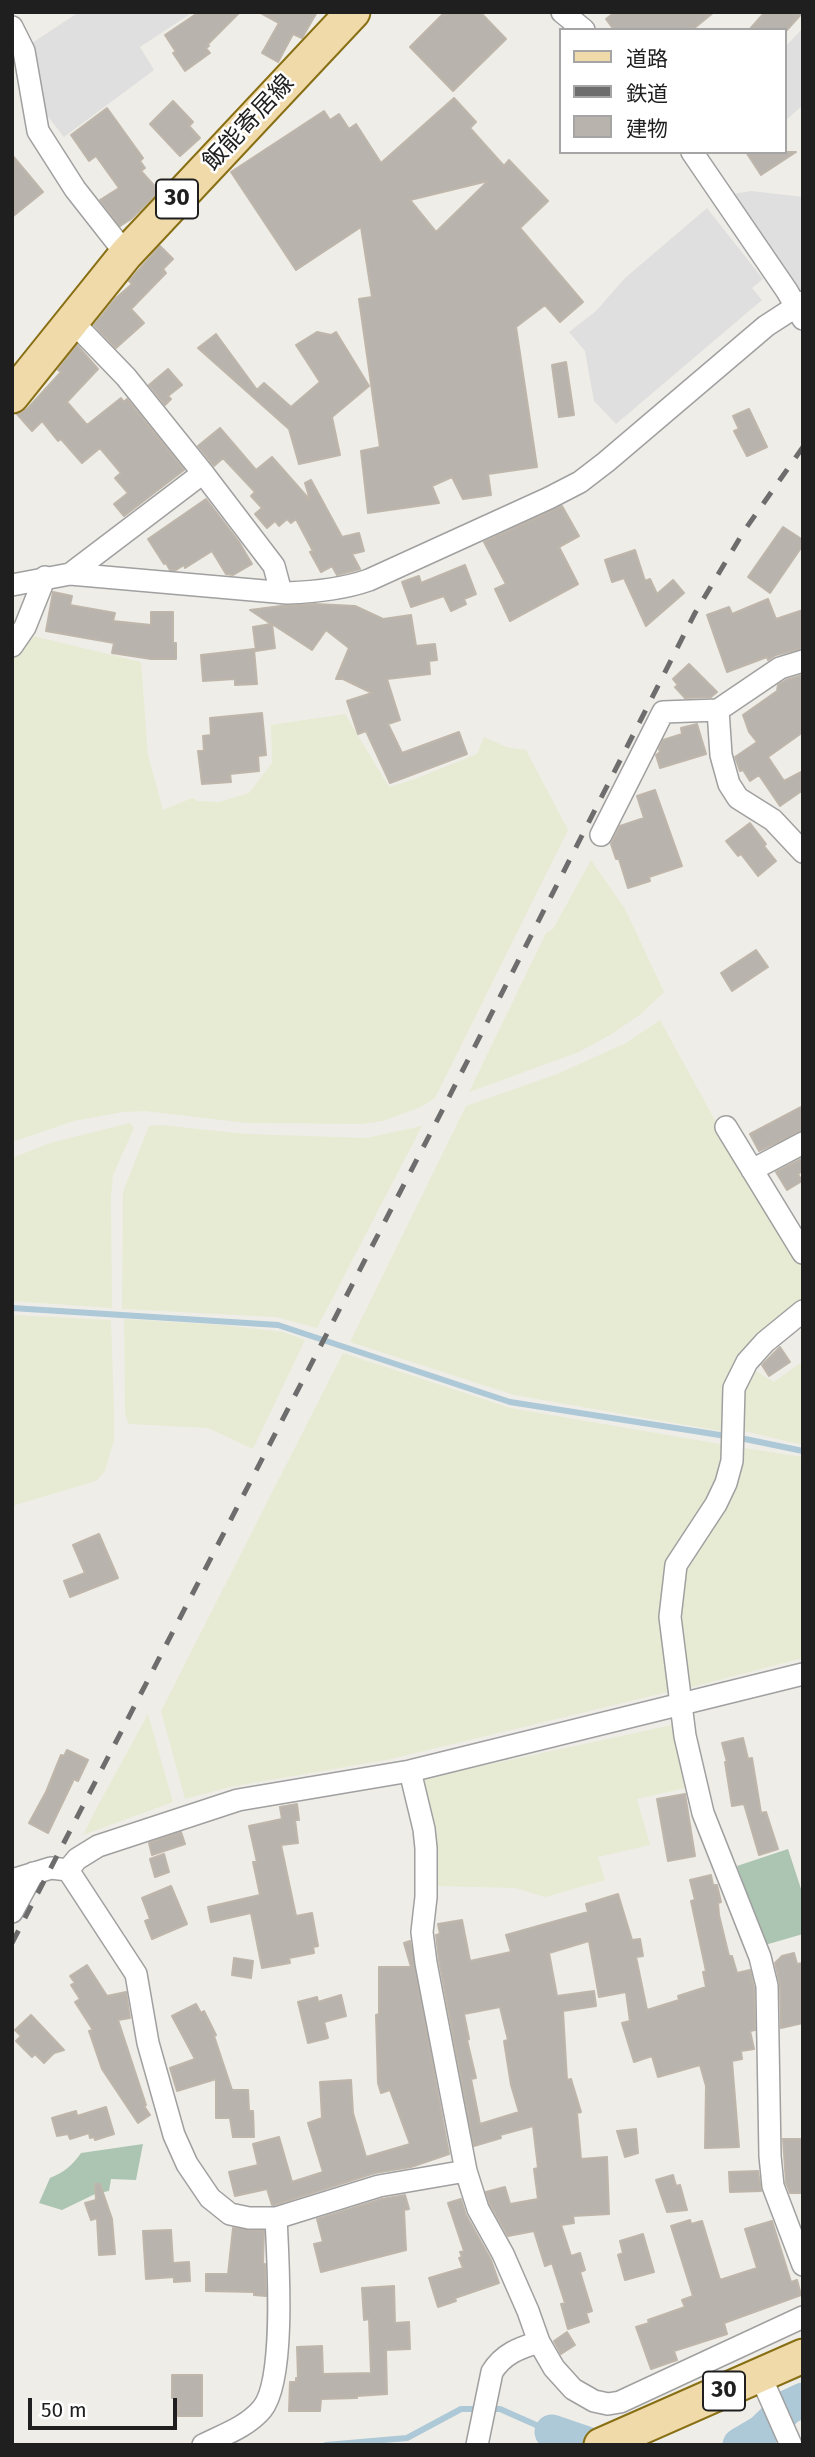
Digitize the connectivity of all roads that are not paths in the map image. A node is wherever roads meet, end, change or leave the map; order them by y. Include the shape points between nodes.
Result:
1 (353, 12) edge
2 (562, 12) edge
3 (12, 27) edge
4 (582, 28) edge
5 (693, 154) edge
6 (127, 254) junction
7 (801, 309) edge
8 (71, 320) junction
9 (12, 396) edge
10 (203, 473) junction
11 (70, 574) junction
12 (45, 577) junction
13 (12, 585) edge
14 (281, 592) junction
15 (12, 646) edge
16 (803, 661) edge
17 (718, 710) junction
18 (601, 835) dead end
19 (803, 852) edge
20 (726, 1127) dead end
21 (803, 1143) edge
22 (752, 1170) junction
23 (803, 1253) edge
24 (803, 1311) edge
25 (803, 1674) edge
26 (680, 1705) junction
27 (410, 1771) junction
28 (68, 1870) junction
29 (22, 1877) edge
30 (12, 1912) edge
31 (466, 2171) junction
32 (276, 2218) junction
33 (803, 2265) edge
34 (803, 2317) edge
35 (539, 2342) junction
36 (803, 2356) edge
37 (766, 2387) junction
38 (478, 2438) edge
39 (791, 2443) edge
40 (202, 2445) edge
41 (601, 2445) edge

1 - 6 main road, 飯能寄居線 / 30
2 - 4 street
3 - 6 street via 24,51 38,131 75,189
5 - 7 street
6 - 8 main road, 飯能寄居線 / 30
7 - 14 street via 766,326 580,482 369,580 315,592
8 - 9 main road, 飯能寄居線 / 30
8 - 10 street via 126,377
10 - 11 street
10 - 14 street via 274,566
11 - 12 street
11 - 14 street
12 - 13 street
12 - 15 street via 25,627
16 - 17 street via 780,668
17 - 18 street via 663,712
17 - 19 street via 721,755 729,784 738,798 773,820
20 - 22 street
21 - 22 street
22 - 23 street
24 - 26 street via 747,1362 734,1388 732,1461 726,1483 676,1566 670,1617
25 - 26 street
26 - 27 street
26 - 33 street via 704,1813 767,1986 770,2156 774,2186
27 - 28 street via 239,1800 98,1846
27 - 31 street via 425,1838 422,1932 426,1963
28 - 29 street via 51,1868
28 - 32 street via 136,1974 158,2085 187,2164 210,2198 230,2214
29 - 30 street
31 - 32 street via 379,2186
31 - 35 street via 478,2209 503,2255
32 - 40 street via 279,2301 271,2396 250,2421
34 - 35 street via 608,2404 573,2389
35 - 38 street via 498,2362 488,2385
36 - 37 main road, 30
37 - 39 street
37 - 41 main road, 30

